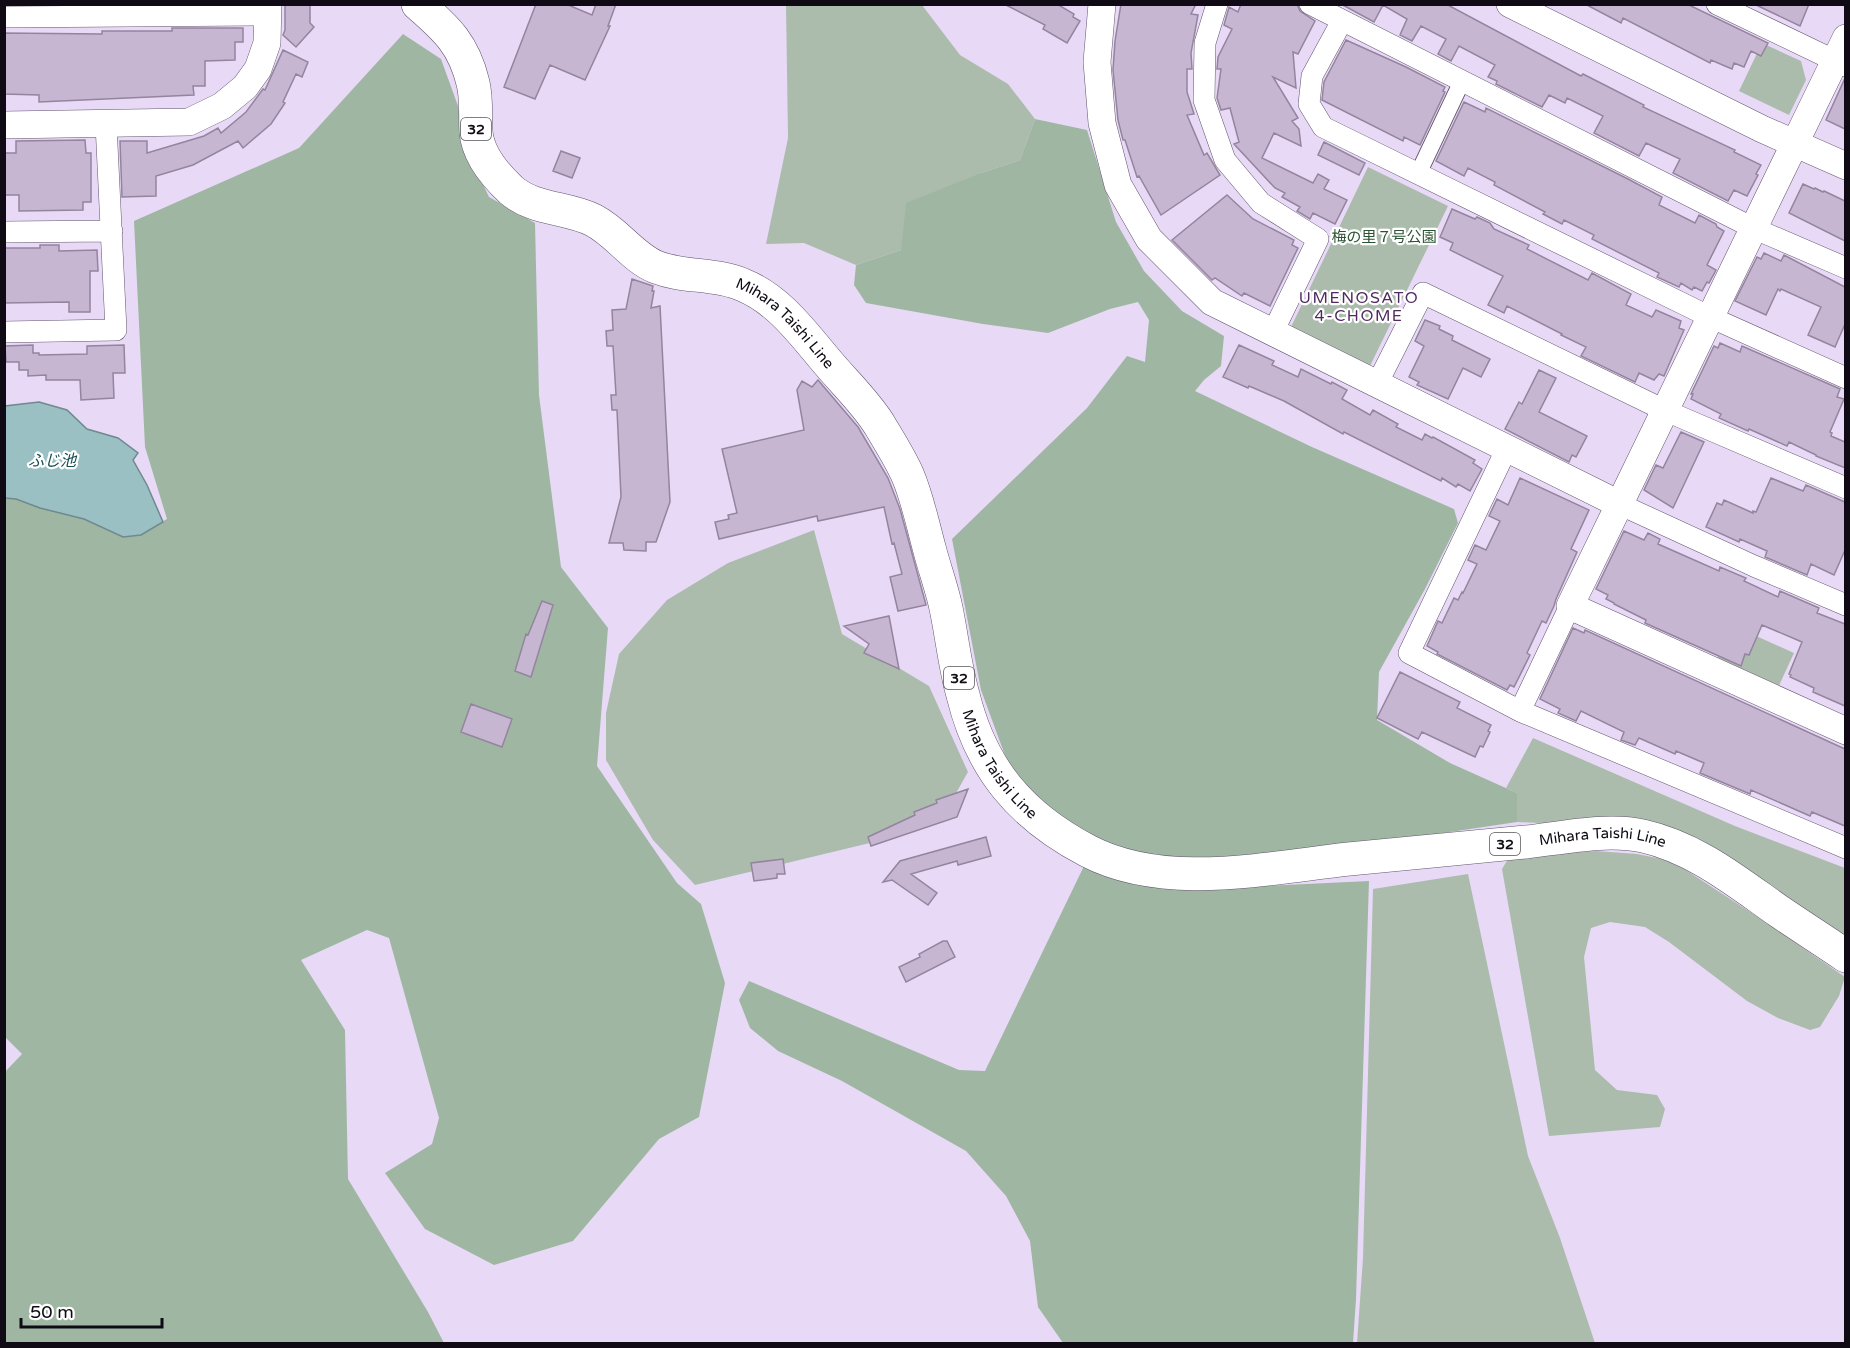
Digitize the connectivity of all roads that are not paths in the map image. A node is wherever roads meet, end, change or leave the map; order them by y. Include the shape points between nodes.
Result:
1 (418, 4) edge
2 (1217, 4) edge
3 (1310, 4) edge
4 (1510, 4) edge
5 (1717, 4) edge
6 (1101, 5) edge
7 (202, 10) edge
8 (268, 10) edge
9 (4, 17) edge
10 (1342, 21) junction
11 (1842, 55) edge
12 (1462, 81) junction
13 (106, 123) junction
14 (4, 125) edge
15 (1794, 143) junction
16 (1845, 166) edge
17 (1418, 174) junction
18 (1753, 228) junction
19 (112, 231) junction
20 (4, 232) edge
21 (1845, 268) edge
22 (1710, 317) junction
23 (4, 332) edge
24 (1273, 332) junction
25 (1845, 378) edge
26 (1377, 384) junction
27 (1664, 410) junction
28 (1507, 448) junction
29 (1845, 488) edge
30 (1618, 504) junction
31 (1845, 605) edge
32 (1570, 606) junction
33 (1520, 711) junction
34 (1845, 731) edge
35 (1845, 848) edge
36 (1845, 956) edge

1 - 36 main road, Mihara Taishi Line / 32 via 447,29 459,47 474,86 478,147 513,191 523,199 593,220 654,266 733,281 758,292 787,316 877,420 907,475 920,510 945,605 963,697 981,748 991,767 1026,810 1048,826 1105,859 1132,868 1180,874 1571,837 1647,837 1700,857
2 - 24 street via 1205,43 1204,100 1225,160 1261,203 1318,239
3 - 10 street
4 - 15 street
5 - 11 street
6 - 24 street via 1097,62 1102,123 1118,185 1149,240 1212,302
7 - 8 street
7 - 9 street
8 - 13 street via 267,43 258,69 245,87 222,106 189,122
10 - 12 street
10 - 17 street via 1311,76 1309,104 1323,127
11 - 15 street
12 - 17 street
12 - 18 street
13 - 14 street
13 - 19 street
15 - 16 street
15 - 18 street
17 - 22 street
18 - 21 street
18 - 22 street
19 - 20 street
19 - 23 street via 116,330
22 - 25 street
22 - 27 street
24 - 26 street
26 - 27 street via 1423,293
26 - 28 street
27 - 29 street
27 - 30 street
28 - 30 street
28 - 33 street via 1409,653
30 - 31 street
30 - 32 street
32 - 33 street
32 - 34 street
33 - 35 street

